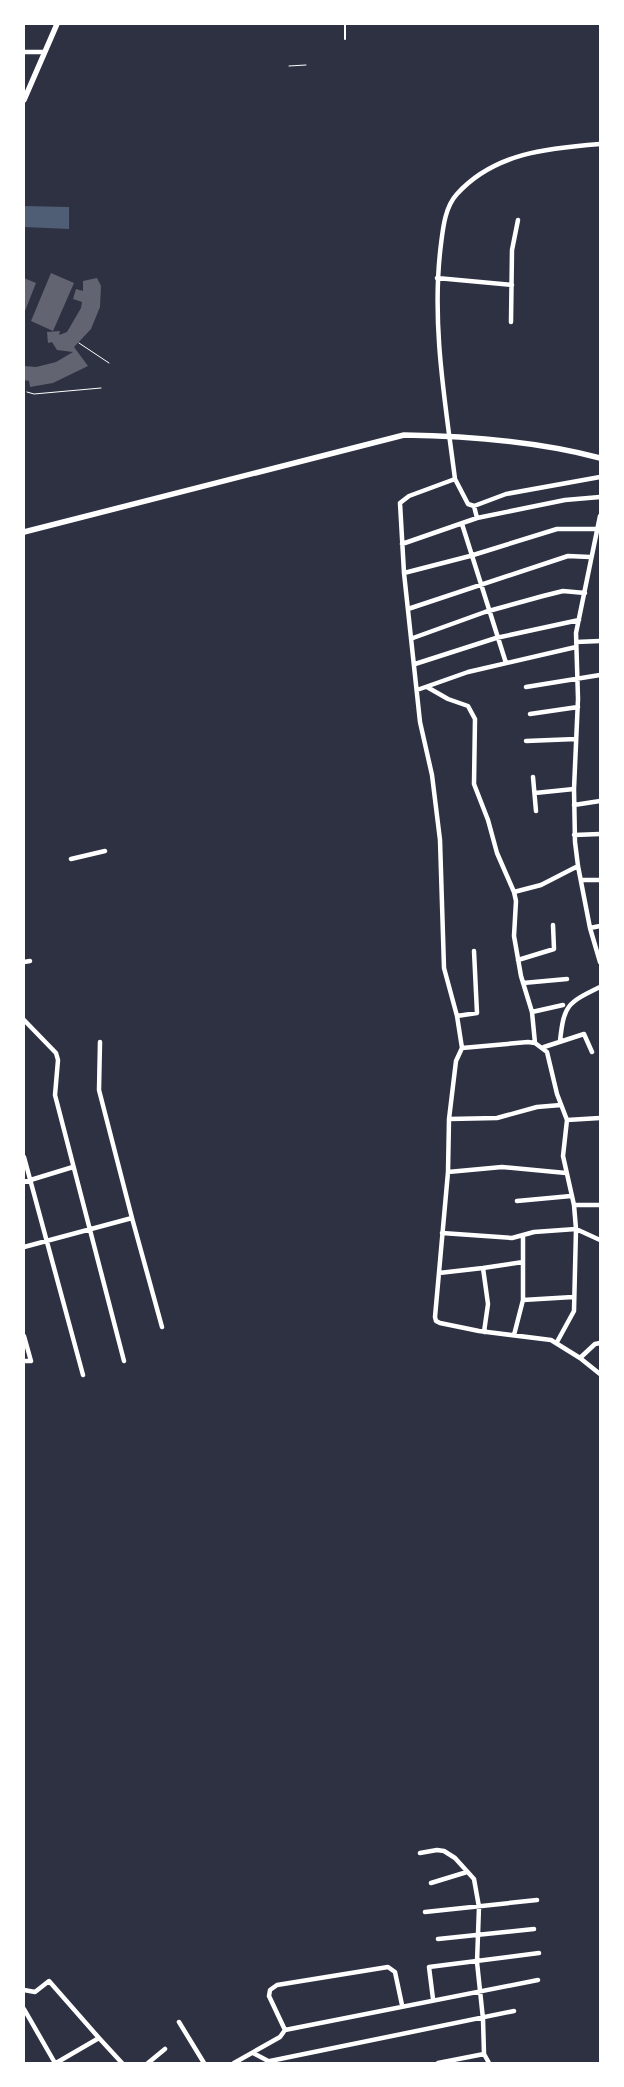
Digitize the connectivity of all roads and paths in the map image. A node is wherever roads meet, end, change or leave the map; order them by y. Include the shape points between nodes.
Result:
1 (57, 24) edge
2 (345, 24) edge
3 (345, 39) dead end
4 (24, 52) edge
5 (44, 52) junction
6 (306, 65) dead end
7 (289, 66) dead end
8 (24, 100) edge
9 (600, 144) edge
10 (518, 220) dead end
11 (437, 278) junction
12 (512, 285) junction
13 (512, 322) dead end
14 (79, 343) dead end
15 (109, 363) dead end
16 (101, 388) dead end
17 (27, 392) dead end
18 (449, 435) junction
19 (600, 458) edge
20 (455, 478) junction
21 (600, 478) edge
22 (600, 497) edge
23 (474, 506) junction
24 (600, 516) edge
25 (477, 518) junction
26 (462, 524) junction
27 (597, 528) junction
28 (24, 532) edge
29 (402, 544) junction
30 (471, 556) junction
31 (590, 557) junction
32 (404, 573) junction
33 (480, 585) junction
34 (585, 593) junction
35 (408, 609) junction
36 (488, 611) junction
37 (579, 620) junction
38 (413, 638) junction
39 (497, 638) junction
40 (600, 642) edge
41 (576, 644) junction
42 (506, 663) junction
43 (414, 664) junction
44 (600, 675) edge
45 (577, 678) junction
46 (427, 687) junction
47 (526, 687) dead end
48 (418, 690) junction
49 (578, 707) junction
50 (530, 714) dead end
51 (576, 739) junction
52 (526, 741) dead end
53 (533, 777) dead end
54 (574, 788) junction
55 (534, 792) junction
56 (600, 801) edge
57 (574, 805) junction
58 (536, 811) dead end
59 (574, 834) junction
60 (600, 834) edge
61 (105, 851) dead end
62 (71, 859) dead end
63 (578, 866) junction
64 (581, 880) junction
65 (600, 880) edge
66 (514, 892) junction
67 (553, 925) dead end
68 (600, 926) edge
69 (590, 928) junction
70 (474, 951) dead end
71 (518, 960) junction
72 (30, 961) dead end
73 (24, 962) edge
74 (600, 962) edge
75 (567, 979) dead end
76 (523, 983) junction
77 (600, 987) edge
78 (563, 1005) dead end
79 (532, 1012) junction
80 (457, 1016) junction
81 (24, 1020) edge
82 (560, 1041) junction
83 (100, 1042) dead end
84 (536, 1043) junction
85 (544, 1047) junction
86 (462, 1048) junction
87 (592, 1052) dead end
88 (561, 1104) junction
89 (600, 1118) edge
90 (448, 1119) junction
91 (567, 1120) junction
92 (24, 1157) edge
93 (73, 1167) junction
94 (448, 1172) junction
95 (566, 1173) junction
96 (26, 1181) edge
97 (571, 1196) junction
98 (517, 1201) dead end
99 (574, 1204) junction
100 (600, 1205) edge
101 (132, 1218) junction
102 (576, 1229) junction
103 (89, 1230) junction
104 (442, 1233) junction
105 (522, 1237) junction
106 (600, 1240) edge
107 (47, 1241) junction
108 (24, 1247) edge
109 (523, 1262) junction
110 (482, 1268) junction
111 (439, 1273) junction
112 (573, 1297) junction
113 (523, 1300) junction
114 (162, 1327) dead end
115 (484, 1332) junction
116 (514, 1334) junction
117 (24, 1336) edge
118 (556, 1342) junction
119 (600, 1343) edge
120 (580, 1358) junction
121 (24, 1361) edge
122 (124, 1361) dead end
123 (600, 1374) edge
124 (83, 1376) dead end
125 (420, 1853) dead end
126 (467, 1872) junction
127 (431, 1883) dead end
128 (537, 1900) dead end
129 (479, 1907) junction
130 (425, 1912) dead end
131 (534, 1929) dead end
132 (477, 1936) junction
133 (438, 1939) dead end
134 (539, 1952) dead end
135 (477, 1962) junction
136 (538, 1980) dead end
137 (24, 1990) edge
138 (481, 1991) junction
139 (433, 1999) junction
140 (402, 2005) junction
141 (24, 2008) edge
142 (514, 2012) dead end
143 (484, 2019) junction
144 (180, 2022) dead end
145 (285, 2030) junction
146 (99, 2038) junction
147 (165, 2049) dead end
148 (253, 2053) junction
149 (484, 2054) junction
150 (272, 2062) edge
151 (56, 2063) edge
152 (122, 2063) edge
153 (148, 2063) edge
154 (204, 2063) edge
155 (234, 2063) edge
156 (438, 2063) edge
157 (489, 2063) edge

1 - 5 street
2 - 3 lane
4 - 5 street
5 - 8 street
6 - 7 path
9 - 11 street via 514,156 474,179 451,204 444,223
10 - 12 street via 512,250
11 - 12 street
11 - 18 street via 437,328
12 - 13 street
14 - 15 path
16 - 17 path
18 - 19 street via 578,452
18 - 20 street
18 - 28 street via 404,435
20 - 23 street via 468,504
20 - 29 street via 409,496 400,503
21 - 23 street via 506,494
22 - 25 street via 565,500
23 - 25 street
24 - 27 street
25 - 26 street
26 - 29 street
26 - 30 street
27 - 30 street via 557,529
27 - 31 street
29 - 32 street
30 - 32 street
30 - 33 street
31 - 33 street via 568,556
31 - 34 street
32 - 35 street
33 - 35 street
33 - 36 street
34 - 36 street via 563,591
34 - 37 street
35 - 38 street
36 - 38 street
36 - 39 street
37 - 39 street
37 - 41 street
38 - 43 street
39 - 42 street
39 - 43 street
40 - 41 street
41 - 42 street
41 - 45 street
42 - 46 street
43 - 48 street
44 - 45 street
45 - 47 street
45 - 49 street
46 - 48 street
46 - 66 street via 468,706 475,719 474,784
48 - 80 street via 420,722 432,775 440,840 444,968
49 - 50 street
49 - 51 street
51 - 52 street
51 - 54 street
53 - 55 street
54 - 55 street
54 - 57 street
55 - 58 street
56 - 57 street
57 - 59 street
59 - 60 street
59 - 63 street
61 - 62 street
63 - 64 street
63 - 66 street via 541,885
64 - 65 street
64 - 69 street
66 - 71 street via 514,936
67 - 71 street via 554,949
68 - 69 street
69 - 74 street
70 - 80 street via 477,1013
71 - 76 street
72 - 73 street
75 - 76 street
76 - 79 street
77 - 82 street via 567,1009
78 - 79 street
79 - 84 street
80 - 86 street
81 - 93 street via 54,1050 58,1060 55,1095
82 - 85 street
82 - 87 street via 584,1034
83 - 101 street via 99,1090
84 - 85 street
84 - 86 street
85 - 88 street
86 - 90 street via 456,1061
88 - 90 street via 497,1118
88 - 91 street
89 - 91 street
90 - 94 street
91 - 95 street via 562,1156
92 - 96 street
93 - 96 street
93 - 103 street
94 - 95 street via 510,1167
94 - 104 street
95 - 97 street
96 - 107 street
97 - 98 street
97 - 99 street
99 - 100 street
99 - 102 street
101 - 103 street
101 - 114 street
102 - 105 street via 534,1232
102 - 106 street
102 - 112 street
103 - 107 street
103 - 122 street
104 - 105 street
104 - 111 street
105 - 109 street
107 - 108 street
107 - 124 street
109 - 110 street
109 - 113 street
110 - 111 street
110 - 115 street via 488,1304
111 - 115 street via 436,1322
112 - 113 street
112 - 118 street via 574,1311
113 - 116 street
115 - 116 street
116 - 118 street
117 - 121 street via 30,1361
118 - 120 street
119 - 120 street
120 - 123 street
125 - 126 street via 440,1850 455,1858
126 - 127 street
126 - 129 street via 474,1879
128 - 129 street
129 - 130 street
129 - 132 street
131 - 132 street
132 - 133 street
132 - 135 street
134 - 135 street
135 - 138 street
135 - 139 street via 429,1967
136 - 138 street
137 - 146 street via 35,1992 50,1981
138 - 139 street
138 - 143 street
139 - 140 street
140 - 145 street
140 - 145 street via 394,1972 388,1967 277,1985 270,1990 269,1996
141 - 151 street
142 - 143 street
143 - 149 street
143 - 150 street
144 - 154 street
145 - 148 street via 280,2037
146 - 151 street
146 - 152 street
147 - 153 street
148 - 150 street
148 - 155 street
149 - 156 street
149 - 157 street

